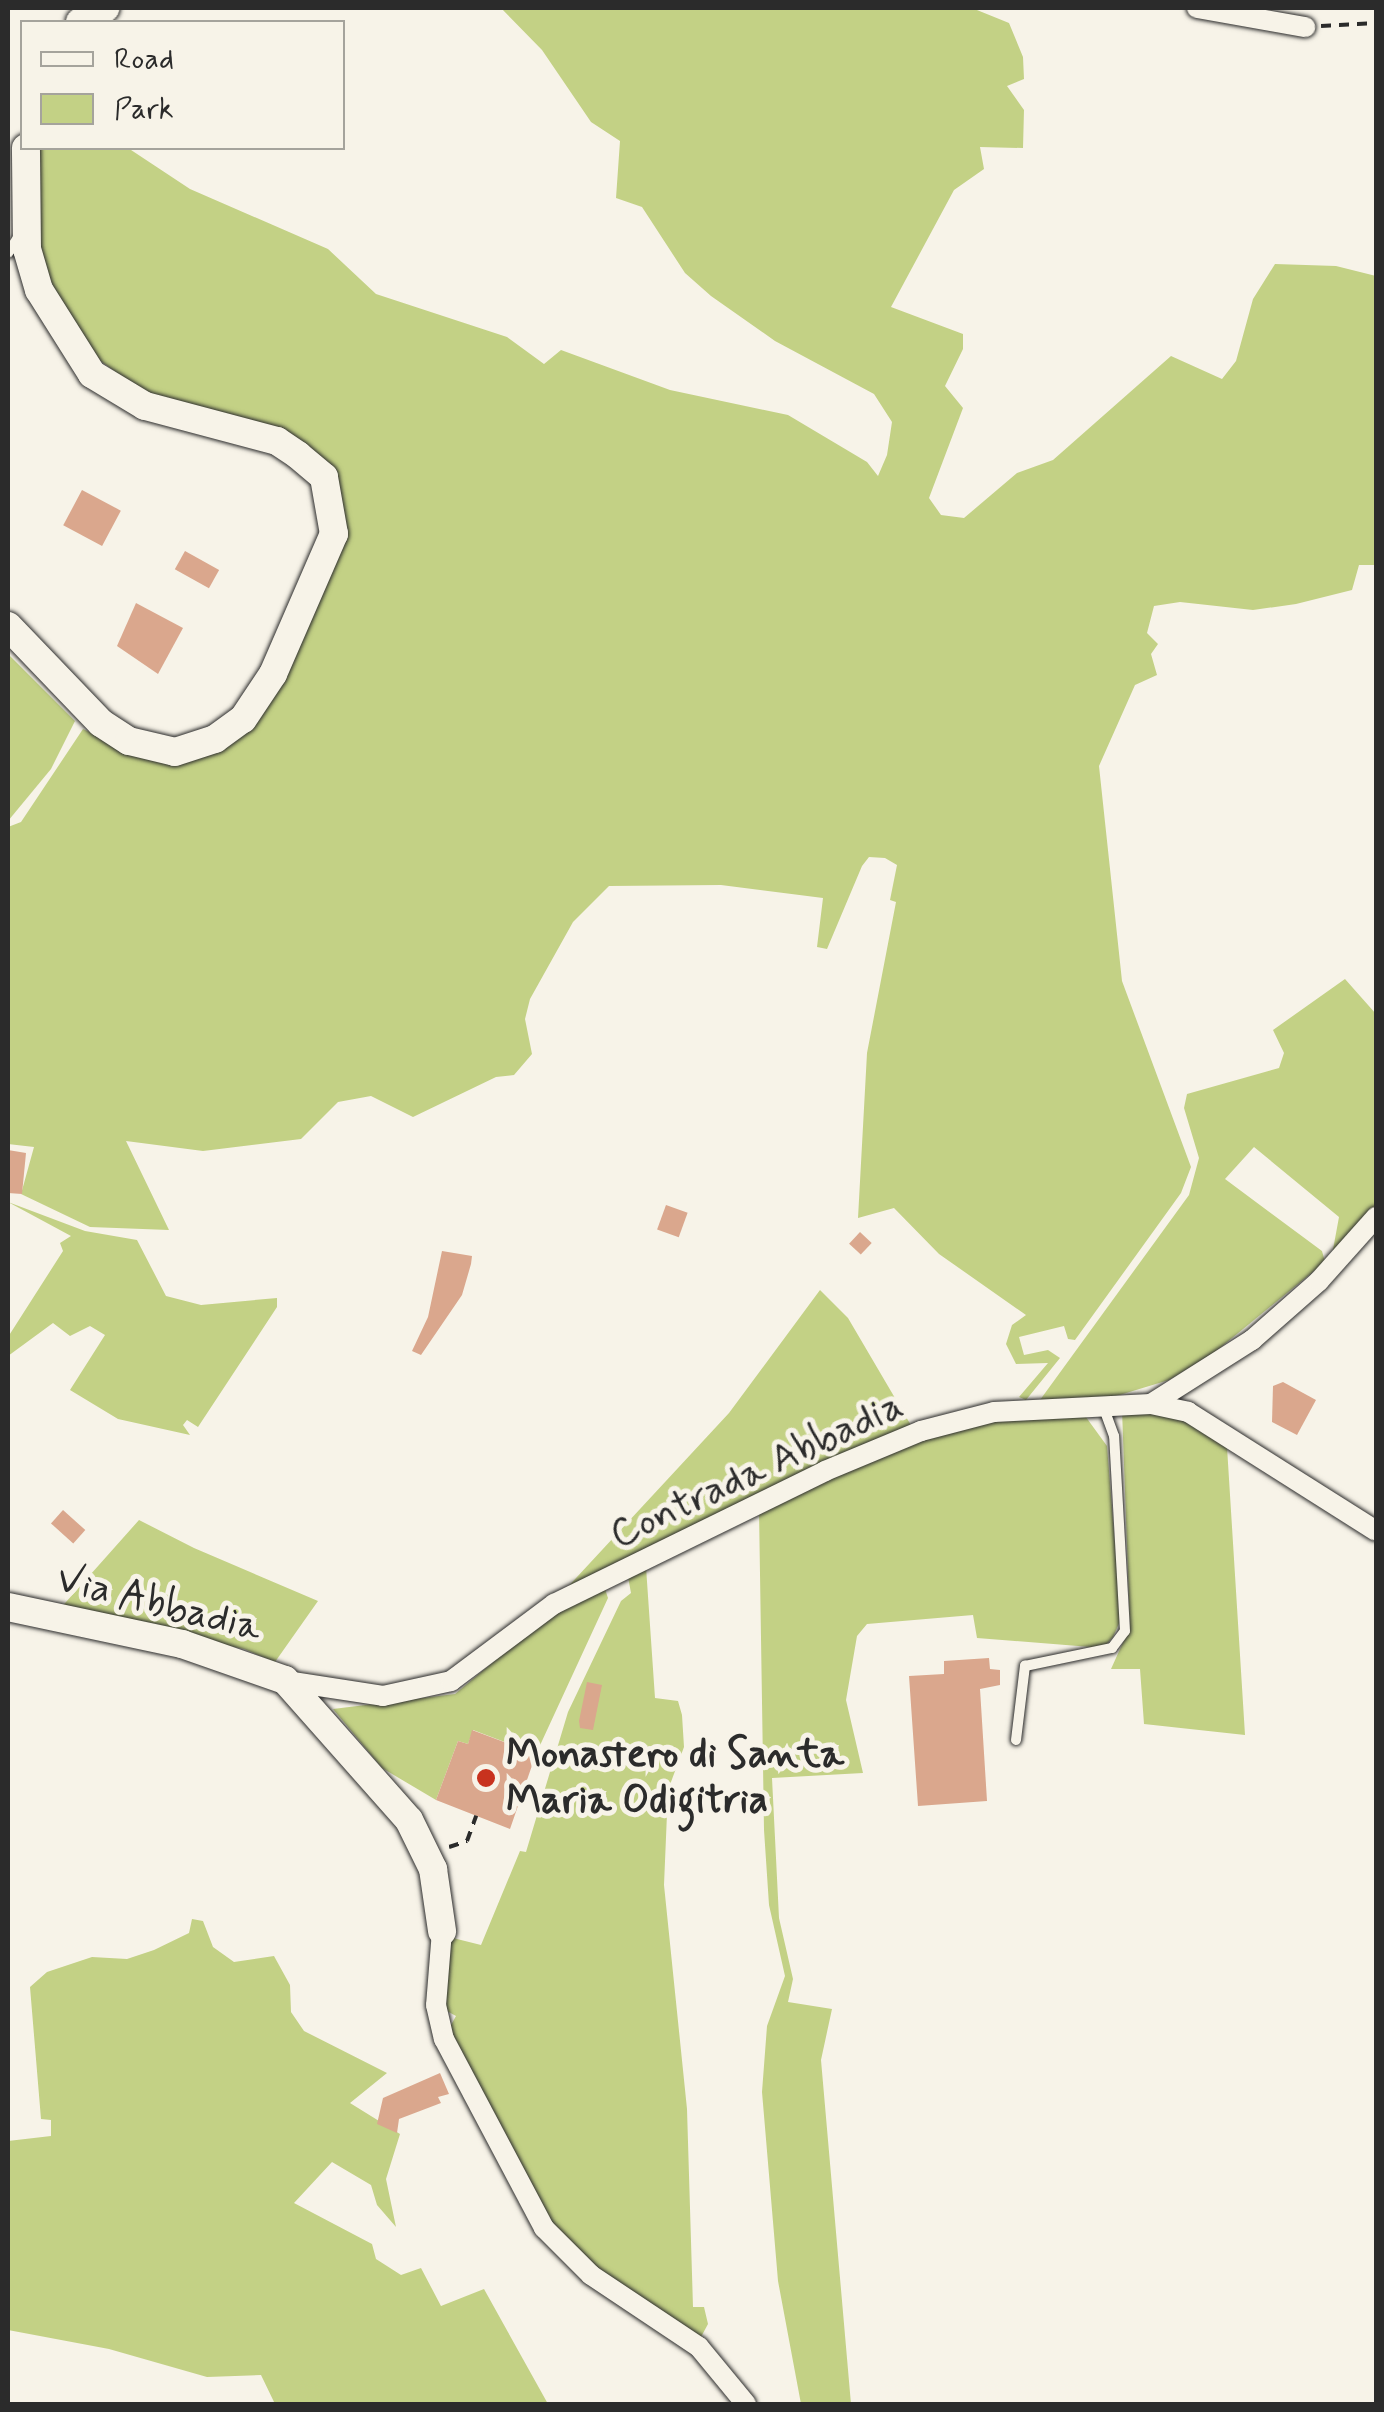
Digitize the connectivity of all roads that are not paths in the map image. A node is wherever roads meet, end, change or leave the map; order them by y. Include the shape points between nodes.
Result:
1 (1198, 8) edge
2 (1305, 26) road end
3 (26, 150) edge
4 (25, 227) junction
5 (8, 253) edge
6 (8, 626) edge
7 (1376, 1217) edge
8 (1151, 1404) junction
9 (1102, 1405) junction
10 (1376, 1532) edge
11 (8, 1607) edge
12 (285, 1680) junction
13 (1016, 1740) dead end
14 (442, 1930) joint
15 (746, 2404) edge

1 - 2 street
3 - 4 street
4 - 5 lane
4 - 6 street via 39,290 92,374 145,406 277,441 298,454 324,477 334,534 273,674 243,719 215,739 176,752 129,741 100,723
7 - 8 street via 1319,1282 1252,1340
8 - 9 street, Contrada Abbadia
8 - 10 street, Contrada Abbadia via 1188,1412 1236,1438
9 - 12 street, Contrada Abbadia via 994,1412 873,1451 554,1604 451,1681 418,1694 351,1694
9 - 13 lane via 1114,1436 1124,1631 1112,1648 1025,1666
11 - 12 street, Via Abbadia via 182,1644
12 - 14 street, Via Abbadia via 398,1806 426,1852
14 - 15 street via 436,2005 444,2039 544,2228 591,2275 699,2347

